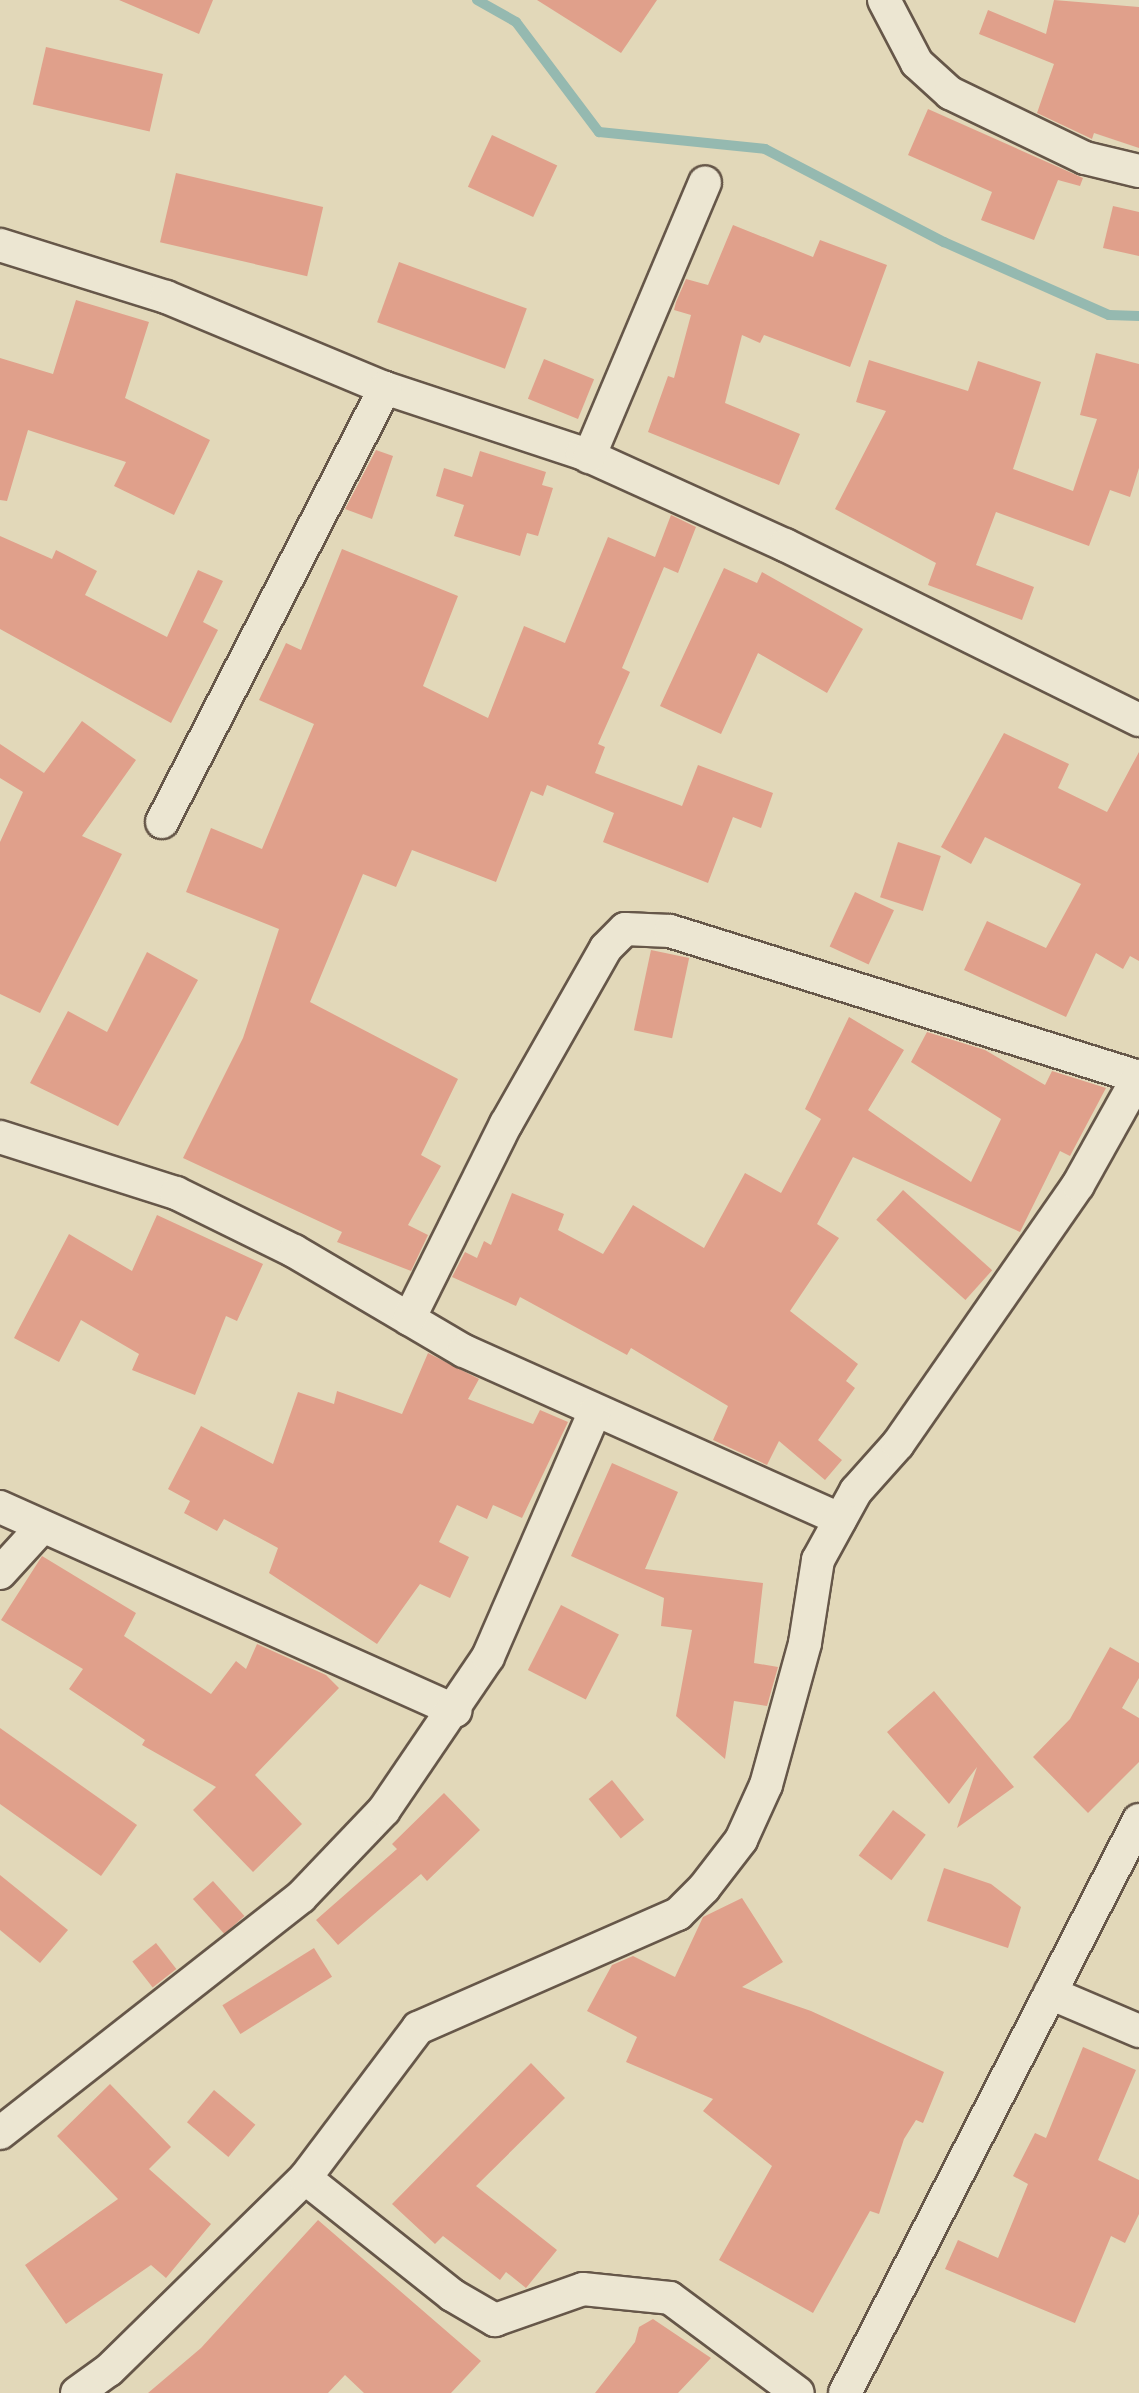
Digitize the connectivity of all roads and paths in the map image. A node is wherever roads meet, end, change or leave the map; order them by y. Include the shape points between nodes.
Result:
1 (884, 0) edge
2 (1139, 170) edge
3 (705, 183) dead end
4 (0, 245) edge
5 (384, 388) junction
6 (590, 457) junction
7 (1139, 720) edge
8 (162, 822) dead end
9 (1138, 1076) edge
10 (0, 1138) edge
11 (409, 1319) junction
12 (594, 1412) junction
13 (0, 1506) edge
14 (840, 1519) junction
15 (42, 1527) junction
16 (0, 1573) edge
17 (455, 1711) junction
18 (1139, 1820) edge
19 (1050, 1992) junction
20 (1139, 2030) edge
21 (0, 2133) edge
22 (305, 2178) junction
23 (119, 2382) edge
24 (77, 2393) edge
25 (798, 2393) edge
26 (845, 2393) edge

1 - 2 street via 917,64 950,94 1085,158
3 - 6 street
4 - 5 street via 166,297
5 - 6 street
5 - 8 street
6 - 7 street via 785,544
9 - 11 street via 670,931 624,929 606,948 506,1124
9 - 14 street via 1078,1185
10 - 11 street via 176,1192
11 - 12 street
12 - 14 street
12 - 17 street via 488,1657
13 - 15 street
14 - 22 street via 818,1560 805,1643 766,1785 741,1840 704,1888 678,1914 418,2028
15 - 16 street
15 - 17 street
17 - 21 street via 384,1810 302,1897
18 - 19 street
19 - 20 street
19 - 26 street
22 - 23 street
22 - 25 street via 452,2295 495,2320 583,2290 670,2298
23 - 24 street

